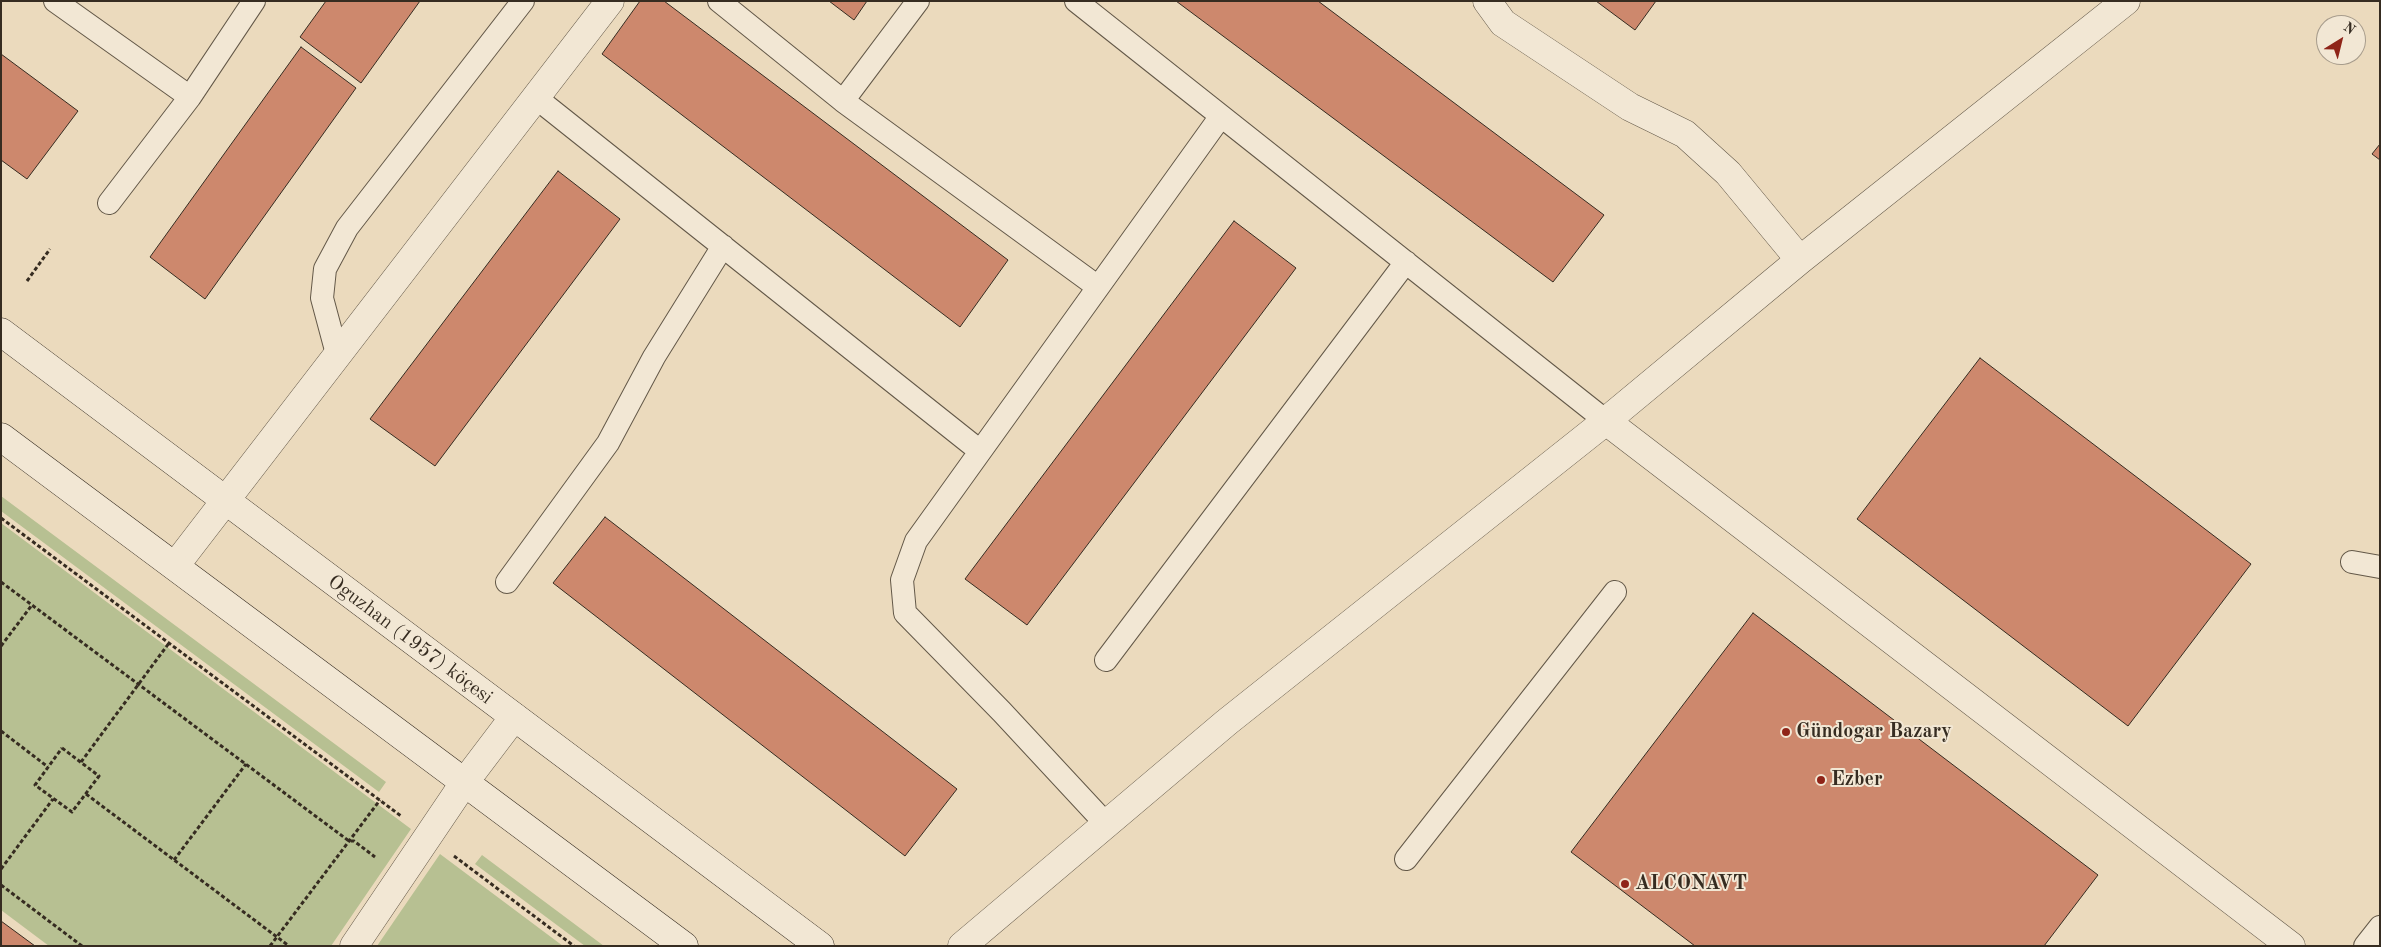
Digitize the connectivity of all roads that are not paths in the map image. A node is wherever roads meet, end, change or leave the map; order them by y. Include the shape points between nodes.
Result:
1 (55, 1) edge
2 (254, 1) edge
3 (523, 1) edge
4 (610, 1) edge
5 (719, 1) edge
6 (918, 1) edge
7 (1076, 1) edge
8 (1487, 1) edge
9 (2126, 1) edge
10 (190, 97) junction
11 (535, 97) junction
12 (843, 101) junction
13 (1221, 116) junction
14 (109, 203) dead end
15 (723, 246) junction
16 (1800, 260) junction
17 (1406, 262) junction
18 (1098, 287) junction
19 (1, 332) edge
20 (337, 354) junction
21 (1606, 421) junction
22 (1, 437) edge
23 (980, 451) junction
24 (224, 501) junction
25 (2352, 562) dead end
26 (175, 566) junction
27 (2380, 567) edge
28 (507, 582) dead end
29 (1615, 592) dead end
30 (1106, 660) dead end
31 (514, 717) junction
32 (464, 783) junction
33 (1106, 824) junction
34 (1406, 859) dead end
35 (2380, 927) edge
36 (354, 946) edge
37 (684, 946) edge
38 (820, 946) edge
39 (962, 946) edge
40 (2291, 946) edge
41 (2365, 946) edge

1 - 10 lane
2 - 10 lane
3 - 20 lane via 347,228 325,269 322,298
4 - 11 street
5 - 12 lane
6 - 12 lane
7 - 13 lane
8 - 16 street via 1503,23 1630,107 1685,134 1728,173
9 - 16 street
10 - 14 lane
11 - 15 lane
11 - 20 street
12 - 18 lane
13 - 17 lane
13 - 18 lane
15 - 23 lane
15 - 28 lane via 654,357 608,443
16 - 21 street
17 - 21 lane
17 - 30 lane
18 - 23 lane
19 - 24 street, Oguzhan (1957) köçesi
20 - 24 street
21 - 33 street via 1227,722
21 - 40 street
22 - 26 street
23 - 33 lane via 916,541 902,580 905,613
24 - 26 street
24 - 31 street, Oguzhan (1957) köçesi
25 - 27 lane
26 - 32 street
29 - 34 lane
31 - 32 street
31 - 38 street, Oguzhan (1957) köçesi
32 - 36 street
32 - 37 street
33 - 39 street
35 - 41 lane

